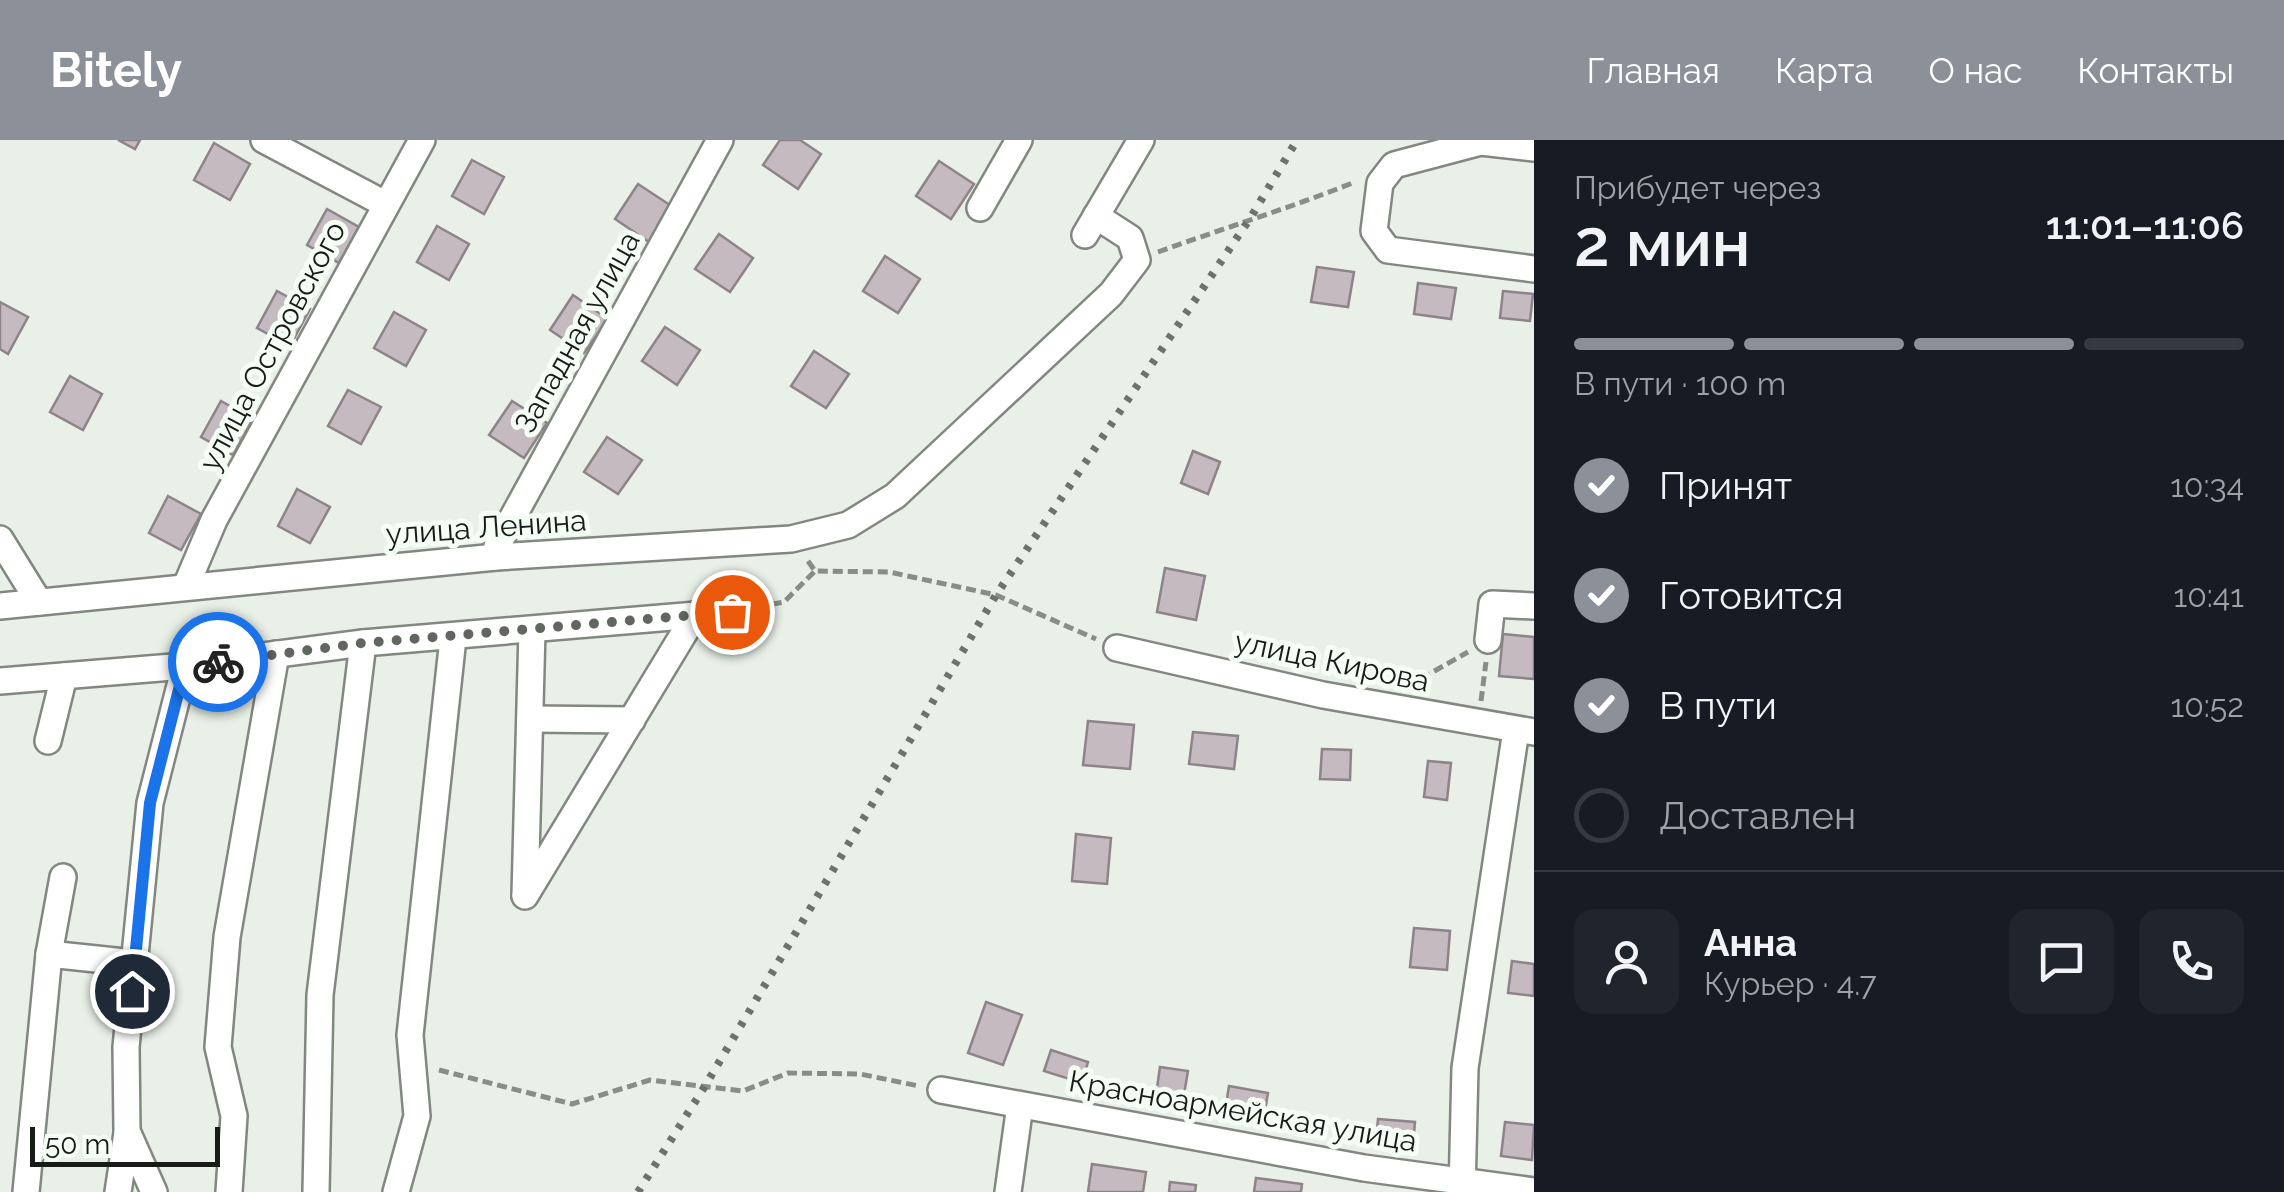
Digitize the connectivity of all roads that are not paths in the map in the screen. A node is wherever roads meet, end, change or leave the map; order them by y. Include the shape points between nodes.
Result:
1 (264, 140) edge
2 (422, 140) edge
3 (720, 140) edge
4 (1019, 140) edge
5 (1142, 140) edge
6 (1481, 141) edge
7 (1534, 148) edge
8 (385, 204) junction
9 (980, 208) dead end
10 (1534, 268) edge
11 (0, 538) edge
12 (496, 557) junction
13 (186, 586) junction
14 (38, 602) junction
15 (0, 606) edge
16 (1534, 606) edge
17 (732, 612) road end
18 (695, 616) junction
19 (532, 630) junction
20 (453, 638) junction
21 (1488, 640) road end
22 (363, 643) junction
23 (1117, 648) road end
24 (276, 654) junction
25 (185, 666) junction
26 (64, 676) junction
27 (0, 680) edge
28 (530, 719) junction
29 (632, 720) junction
30 (1525, 731) edge
31 (48, 742) dead end
32 (63, 877) dead end
33 (49, 954) junction
34 (134, 963) junction
35 (942, 1090) road end
36 (1020, 1105) junction
37 (127, 1130) junction
38 (1462, 1187) edge
39 (1534, 1191) edge
40 (26, 1192) edge
41 (118, 1192) edge
42 (154, 1192) edge
43 (228, 1192) edge
44 (316, 1192) edge
45 (396, 1192) edge
46 (1008, 1192) edge

1 - 8 street
2 - 8 street, улица Островского
3 - 12 street, Западная улица
4 - 9 street
5 - 12 street, улица Ленина via 1091,225 1130,238 1137,260 1111,294 895,496 848,525 791,539
6 - 7 street
6 - 10 street via 1394,166 1380,183 1374,230 1388,250
8 - 13 street, улица Островского via 214,520
11 - 14 street
12 - 13 street, улица Ленина
13 - 14 street, улица Ленина
14 - 15 street, улица Ленина
16 - 21 street via 1492,604
17 - 18 street
18 - 19 street
18 - 29 street
19 - 20 street
19 - 28 street
20 - 22 street
20 - 45 street via 410,1034 417,1116
22 - 24 street
22 - 44 street via 320,995
23 - 30 street, улица Кирова
24 - 25 street
24 - 43 street via 227,937 218,1047 234,1116
25 - 26 street
25 - 34 street via 150,803
26 - 27 street
26 - 31 street
28 - 29 street
28 - 29 street via 526,896
30 - 38 street via 1465,1068
32 - 33 street
33 - 34 street
33 - 40 street
34 - 37 street
35 - 36 street, Красноармейская улица
36 - 38 street, Красноармейская улица
36 - 46 street
37 - 41 street
37 - 42 street
38 - 39 street, Красноармейская улица

